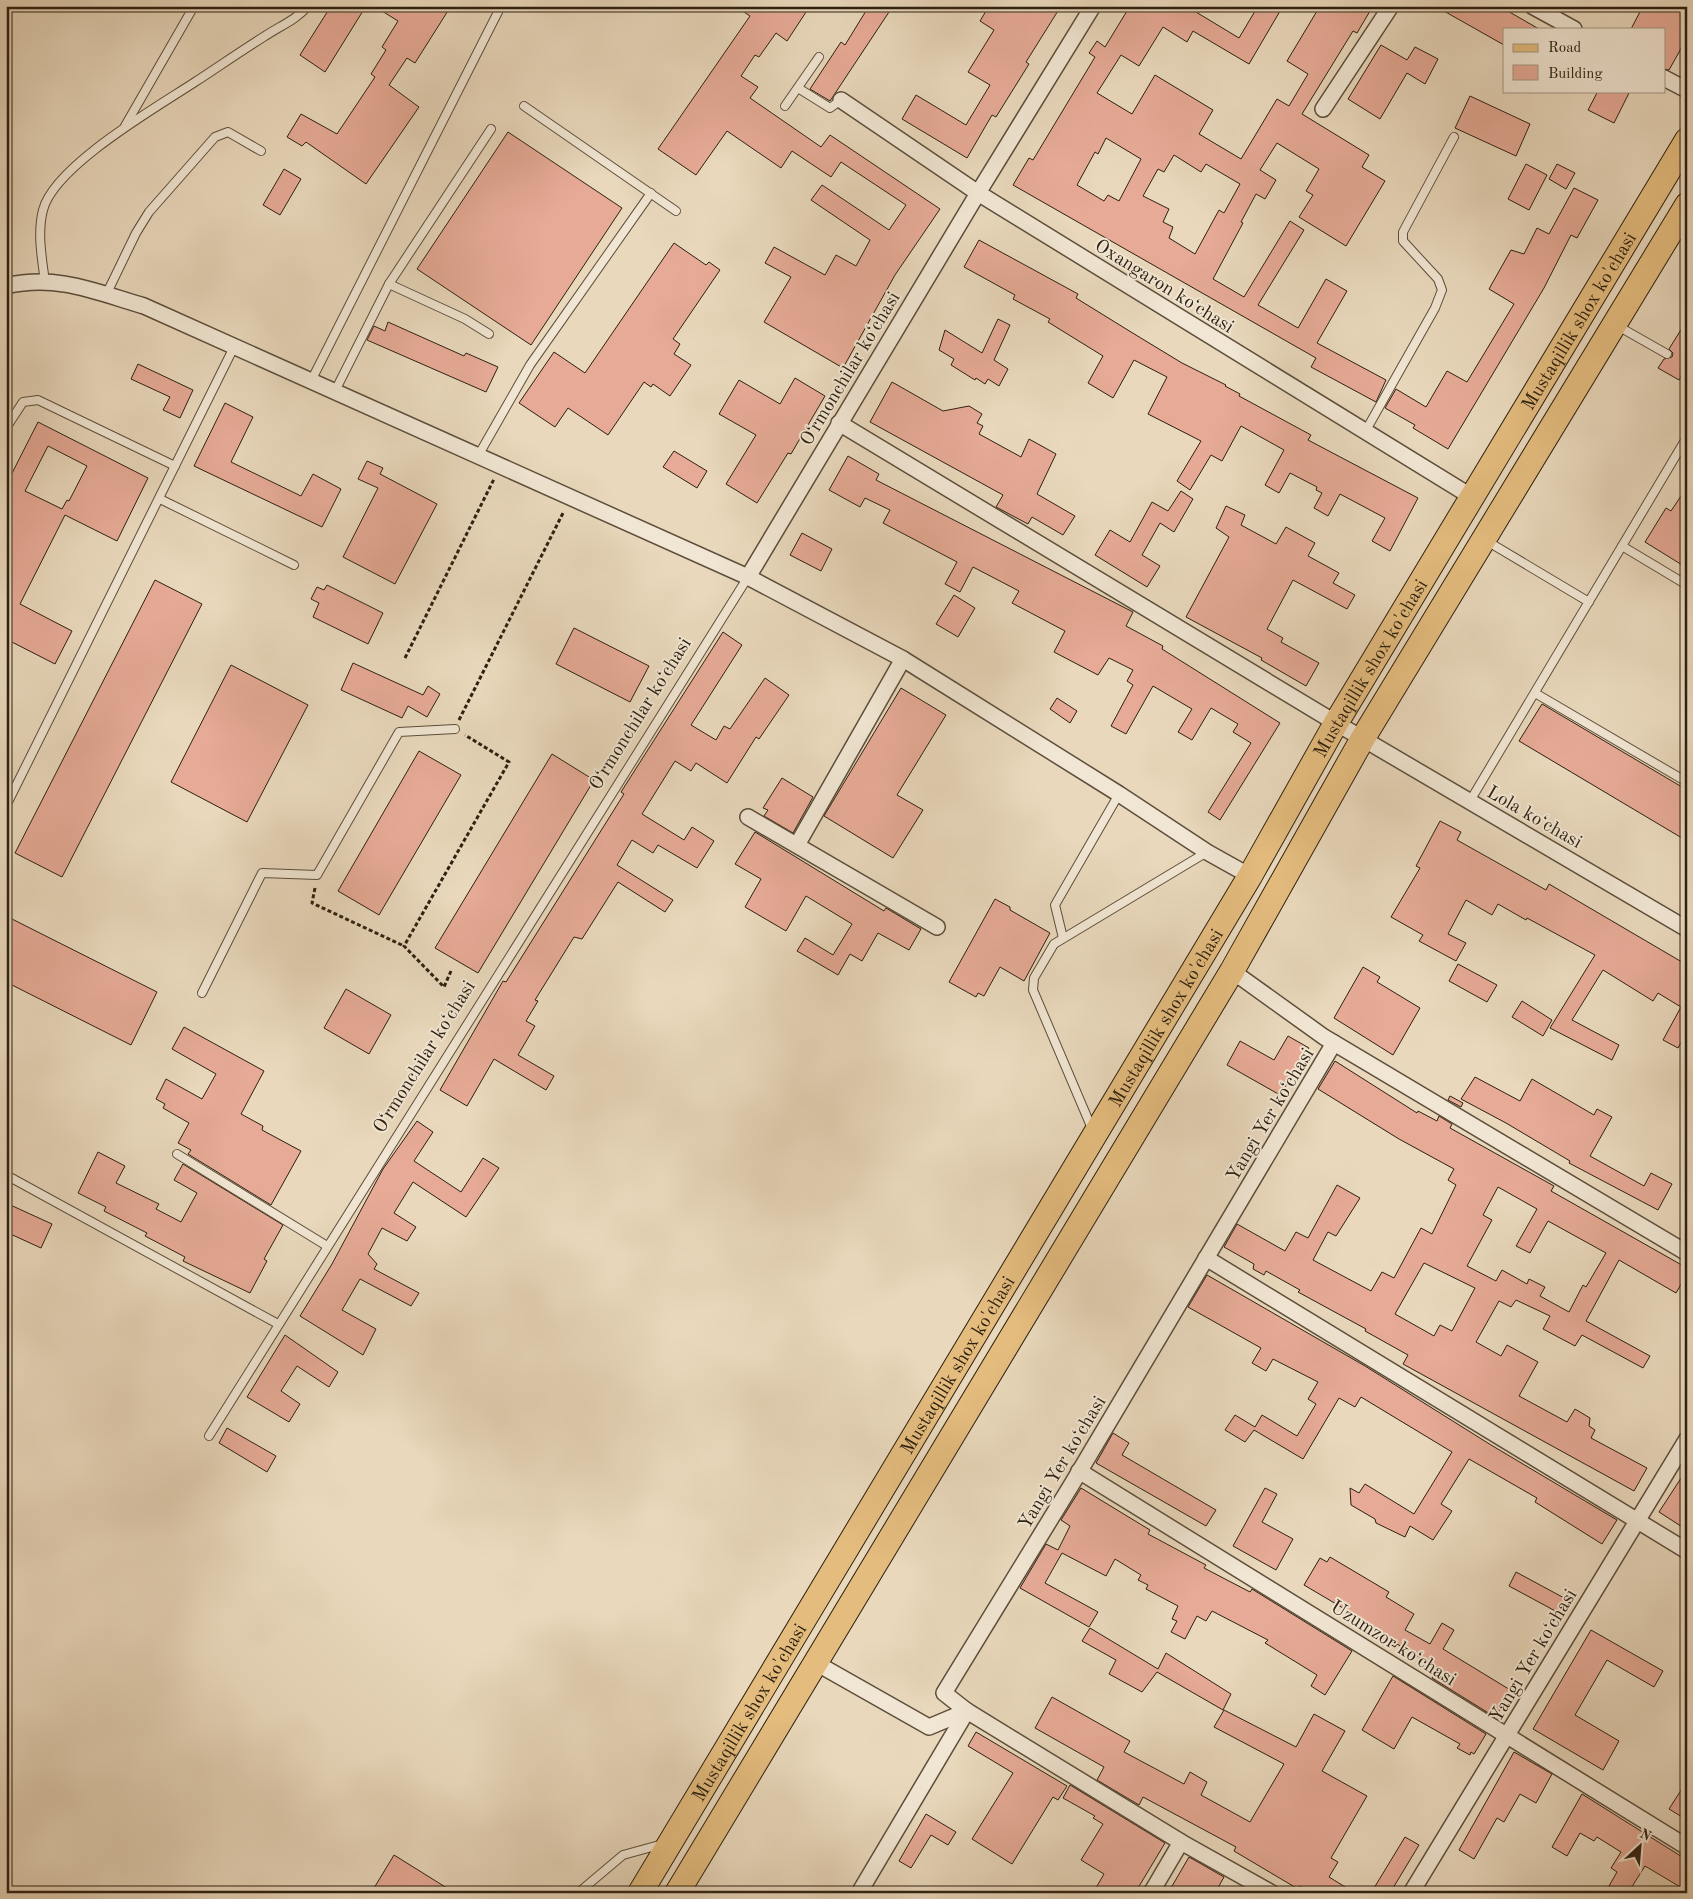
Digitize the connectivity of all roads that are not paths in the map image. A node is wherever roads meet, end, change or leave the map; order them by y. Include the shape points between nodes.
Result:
1 (194, 6) edge
2 (308, 6) edge
3 (501, 6) edge
4 (1093, 6) edge
5 (1391, 6) edge
6 (1532, 6) edge
7 (1572, 28) edge
8 (818, 57) dead end
9 (1666, 79) edge
10 (798, 88) junction
11 (1687, 90) edge
12 (841, 100) joint
13 (524, 106) dead end
14 (785, 106) dead end
15 (1323, 110) dead end
16 (125, 126) junction
17 (491, 130) dead end
18 (1454, 136) dead end
19 (1687, 140) edge
20 (261, 151) dead end
21 (651, 193) junction
22 (978, 193) junction
23 (1687, 205) edge
24 (676, 211) dead end
25 (45, 282) junction
26 (389, 284) junction
27 (6, 286) edge
28 (106, 295) junction
29 (1615, 324) junction
30 (489, 334) dead end
31 (234, 347) junction
32 (1667, 354) dead end
33 (311, 381) junction
34 (335, 392) junction
35 (839, 423) junction
36 (6, 428) edge
37 (1365, 432) junction
38 (1687, 438) edge
39 (478, 456) junction
40 (175, 466) junction
41 (1472, 496) junction
42 (160, 499) junction
43 (1485, 540) junction
44 (1622, 546) junction
45 (294, 565) dead end
46 (748, 577) junction
47 (1687, 584) edge
48 (1589, 602) junction
49 (903, 659) junction
50 (1535, 693) junction
51 (1336, 723) junction
52 (455, 729) road end
53 (1363, 738) junction
54 (1687, 782) edge
55 (1119, 794) junction
56 (1470, 801) junction
57 (6, 806) edge
58 (748, 817) dead end
59 (796, 845) junction
60 (1207, 852) junction
61 (1250, 876) junction
62 (937, 927) dead end
63 (1687, 928) edge
64 (1063, 938) junction
65 (1232, 971) junction
66 (202, 992) dead end
67 (1334, 1043) junction
68 (1095, 1136) junction
69 (178, 1154) dead end
70 (6, 1175) edge
71 (327, 1246) junction
72 (1687, 1253) edge
73 (1206, 1258) junction
74 (278, 1324) junction
75 (950, 1375) junction
76 (978, 1393) junction
77 (209, 1436) dead end
78 (1687, 1439) edge
79 (1079, 1471) junction
80 (1637, 1521) junction
81 (1687, 1551) edge
82 (816, 1663) junction
83 (967, 1711) junction
84 (1507, 1736) junction
85 (1181, 1842) junction
86 (670, 1843) junction
87 (1687, 1847) edge
88 (578, 1893) edge
89 (640, 1893) edge
90 (677, 1893) edge
91 (859, 1893) edge
92 (1151, 1893) edge
93 (1272, 1893) edge
94 (1411, 1893) edge

1 - 16 lane
2 - 16 lane via 300,15
3 - 33 lane
4 - 22 street, Oʻrmonchilar koʻchasi
5 - 15 street
6 - 7 street
8 - 10 lane
9 - 11 street
10 - 12 lane via 830,108
10 - 14 lane
12 - 22 street, Oxangaron koʻchasi
13 - 21 lane
16 - 25 lane via 64,178 50,195 40,223
17 - 26 lane
18 - 37 lane via 1403,232 1403,241 1438,279 1442,290
19 - 41 main road, Mustaqillik shox ko'chasi
20 - 28 lane via 228,132 215,137 149,212
21 - 24 lane
21 - 39 lane via 530,365
22 - 35 street, Oʻrmonchilar koʻchasi
22 - 37 street, Oxangaron koʻchasi
23 - 29 main road, Mustaqillik shox ko'chasi
25 - 27 street via 26,281
25 - 28 street via 64,282
26 - 30 lane
26 - 34 lane
28 - 31 street via 144,306
29 - 32 lane
29 - 43 main road, Mustaqillik shox ko'chasi
31 - 33 street
31 - 40 lane
33 - 34 street
34 - 39 street
35 - 46 street, Oʻrmonchilar koʻchasi
35 - 51 street, Lola koʻchasi
36 - 40 lane via 23,402 38,400
37 - 41 street, Oxangaron koʻchasi
38 - 44 lane
39 - 46 street
40 - 42 lane
41 - 51 main road, Mustaqillik shox ko'chasi
42 - 45 lane
42 - 57 lane
43 - 48 lane
43 - 53 main road, Mustaqillik shox ko'chasi
44 - 47 lane
44 - 48 lane
46 - 49 street
46 - 71 lane, Oʻrmonchilar koʻchasi
48 - 50 lane
49 - 55 street
49 - 59 street
50 - 54 lane
50 - 56 lane
51 - 53 street, Lola koʻchasi
51 - 61 main road, Mustaqillik shox ko'chasi
52 - 66 lane via 399,732 317,875 262,873
53 - 56 street, Lola koʻchasi
53 - 65 main road, Mustaqillik shox ko'chasi
55 - 60 street
55 - 64 lane via 1055,905
56 - 63 street, Lola koʻchasi
58 - 59 street
59 - 62 street
60 - 61 street
60 - 64 lane
61 - 68 main road, Mustaqillik shox ko'chasi
64 - 68 lane via 1054,944 1034,978 1033,990
65 - 67 street
65 - 76 main road, Mustaqillik shox ko'chasi
67 - 72 street
67 - 73 street, Yangi Yer koʻchasi
68 - 75 main road, Mustaqillik shox ko'chasi
69 - 71 lane
70 - 74 lane
71 - 74 lane, Oʻrmonchilar koʻchasi
73 - 79 street, Yangi Yer koʻchasi
73 - 80 street
74 - 77 lane, Oʻrmonchilar koʻchasi
75 - 76 main road
75 - 86 main road, Mustaqillik shox ko'chasi
76 - 82 main road, Mustaqillik shox ko'chasi
78 - 80 street, Yangi Yer koʻchasi
79 - 83 street, Yangi Yer koʻchasi via 944,1693
79 - 84 street, Uzumzor koʻchasi
80 - 81 street
80 - 84 street, Yangi Yer koʻchasi
82 - 83 street via 929,1726
82 - 90 main road, Mustaqillik shox ko'chasi
83 - 85 street
83 - 91 street
84 - 87 street, Uzumzor koʻchasi
84 - 94 street, Yangi Yer koʻchasi
85 - 92 street
85 - 93 street
86 - 88 lane via 623,1855
86 - 89 main road, Mustaqillik shox ko'chasi

